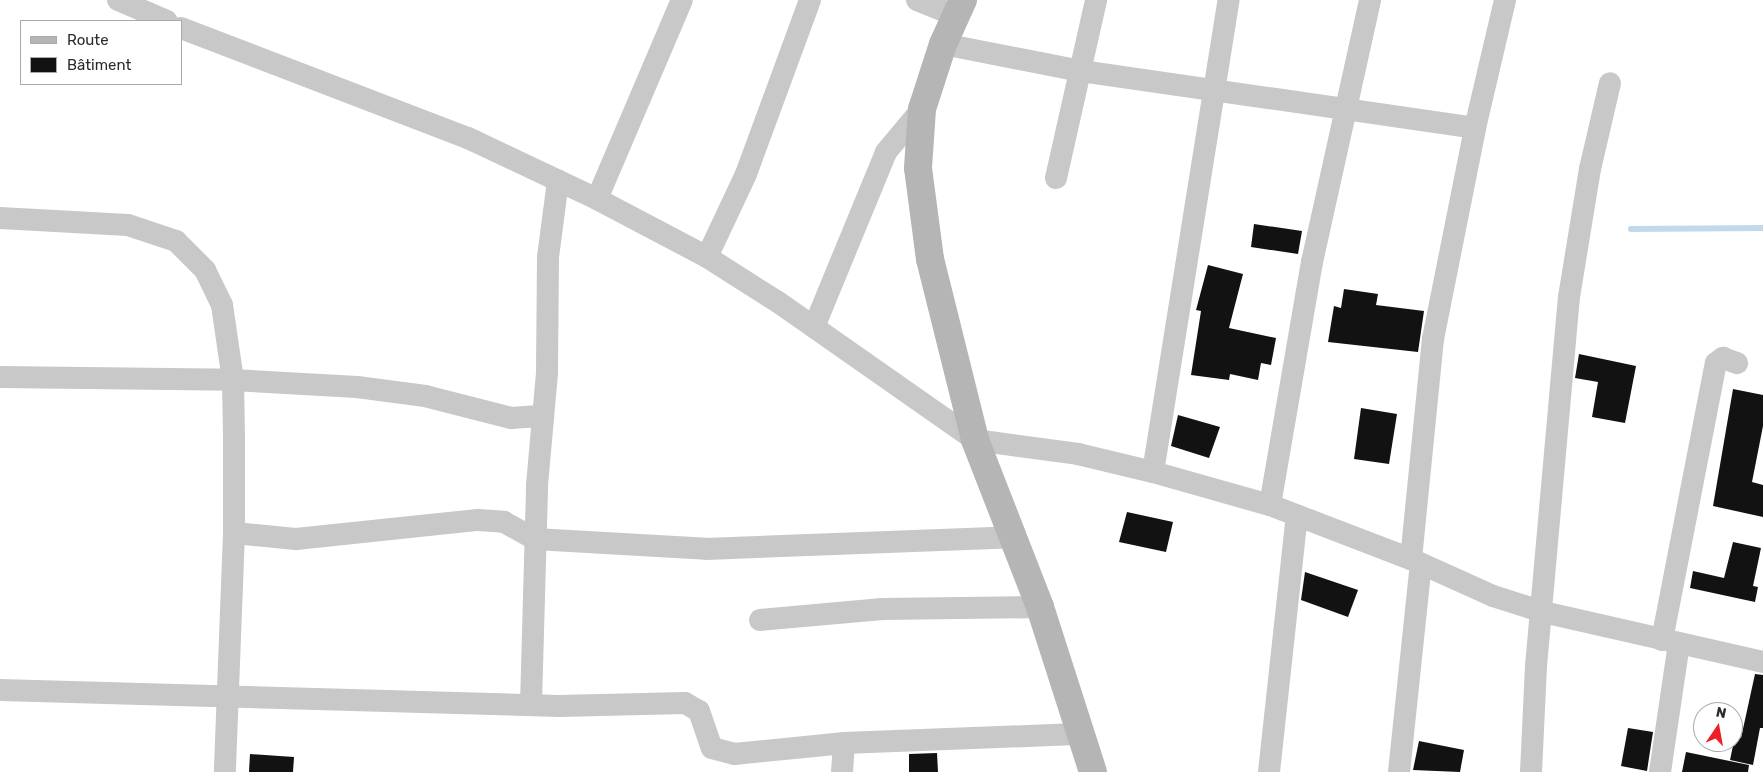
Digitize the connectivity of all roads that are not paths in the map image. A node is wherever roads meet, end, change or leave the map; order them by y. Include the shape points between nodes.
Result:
1 (118, 0) edge
2 (682, 0) edge
3 (810, 0) edge
4 (917, 0) edge
5 (1096, 0) edge
6 (1229, 0) edge
7 (1370, 0) edge
8 (1505, 0) edge
9 (959, 8) edge
10 (165, 20) edge
11 (182, 28) edge
12 (944, 44) junction
13 (1081, 71) junction
14 (1610, 83) dead end
15 (1214, 90) junction
16 (1349, 108) junction
17 (922, 110) junction
18 (1475, 128) junction
19 (1056, 178) dead end
20 (558, 181) junction
21 (597, 199) junction
22 (0, 218) edge
23 (707, 257) junction
24 (814, 327) junction
25 (1737, 363) dead end
26 (0, 377) edge
27 (233, 380) junction
28 (543, 416) junction
29 (975, 440) junction
30 (1153, 472) junction
31 (1270, 506) junction
32 (1297, 516) junction
33 (234, 533) junction
34 (1013, 537) junction
35 (535, 539) junction
36 (1416, 562) junction
37 (1040, 607) junction
38 (1543, 612) junction
39 (760, 620) dead end
40 (1670, 642) junction
41 (1763, 662) edge
42 (0, 690) edge
43 (229, 694) junction
44 (531, 704) junction
45 (1082, 734) junction
46 (844, 743) junction
47 (225, 772) edge
48 (842, 772) edge
49 (1093, 772) edge
50 (1269, 772) edge
51 (1399, 772) edge
52 (1531, 772) edge
53 (1660, 772) edge

1 - 10 street
2 - 21 street
3 - 23 street via 746,174
4 - 9 street
5 - 13 street
6 - 15 street
7 - 16 street
8 - 18 street
9 - 12 street
11 - 20 street via 468,138
12 - 13 street
12 - 17 street
13 - 15 street
13 - 19 street
14 - 38 street via 1590,169 1569,297
15 - 16 street
15 - 30 street
16 - 18 street
16 - 31 street via 1312,262
17 - 24 street via 886,152
17 - 29 street via 918,168 925,224
18 - 36 street via 1433,339
20 - 21 street
20 - 28 street via 548,257 547,372
21 - 23 street
22 - 27 street via 128,224 176,241 205,270 222,305
23 - 24 street
24 - 29 street
25 - 40 street via 1723,358 1716,363
26 - 27 street
27 - 28 street via 357,387 425,396 511,418
27 - 33 street
28 - 35 street
29 - 30 street via 1078,454
29 - 34 street
30 - 31 street
31 - 32 street
32 - 36 street
32 - 50 street
33 - 35 street via 296,539 478,520 504,522
33 - 43 street
34 - 35 street via 706,549
34 - 37 street
35 - 44 street
36 - 38 street via 1493,596
36 - 51 street
37 - 39 street via 883,609
37 - 45 street
38 - 40 street
38 - 52 street via 1536,666
40 - 41 street
40 - 53 street
42 - 43 street
43 - 44 street
43 - 47 street
44 - 46 street via 685,703 700,711 712,748 722,753 766,752
45 - 46 street
45 - 49 street
46 - 48 street

